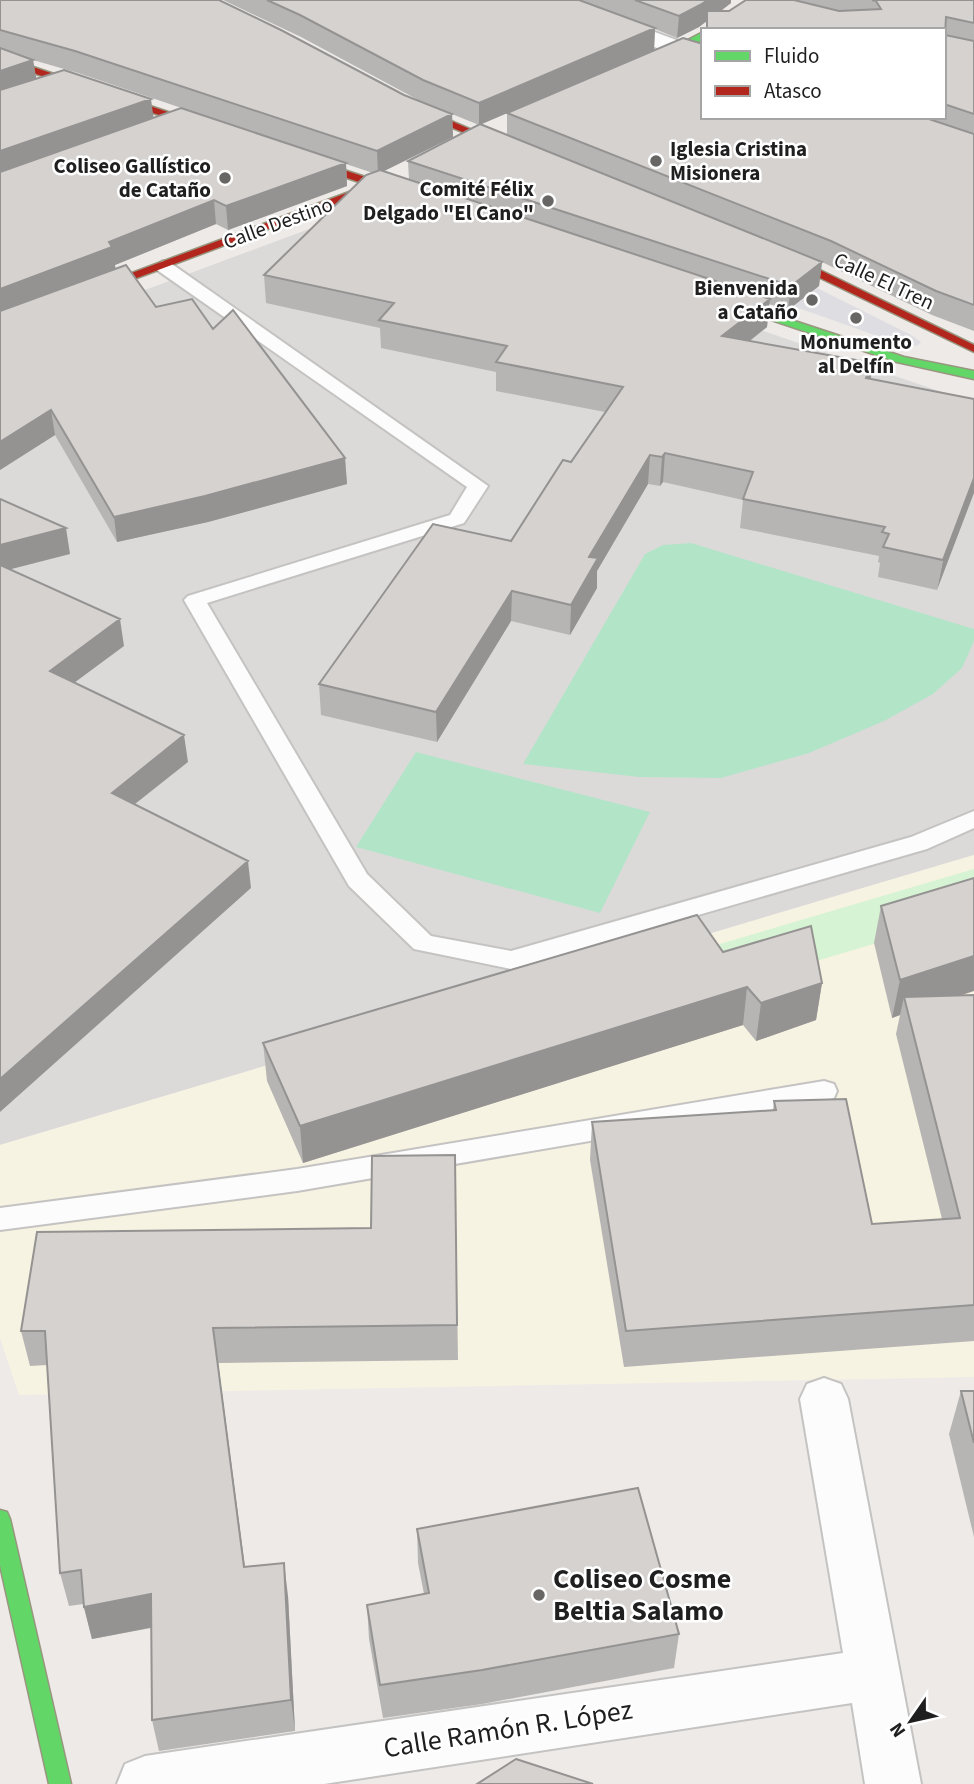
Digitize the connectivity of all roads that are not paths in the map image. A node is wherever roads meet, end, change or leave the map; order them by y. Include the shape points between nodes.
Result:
1 (550, 0) edge
2 (701, 36) edge
3 (679, 50) junction
4 (701, 57) edge
5 (0, 59) edge
6 (632, 71) edge
7 (69, 81) junction
8 (32, 95) edge
9 (390, 97) edge
10 (185, 120) junction
11 (503, 126) dead end
12 (149, 133) edge
13 (480, 136) junction
14 (237, 137) edge
15 (455, 149) edge
16 (276, 150) edge
17 (530, 156) edge
18 (405, 173) edge
19 (380, 186) junction
20 (432, 203) edge
21 (756, 248) edge
22 (163, 266) junction
23 (706, 294) edge
24 (0, 326) edge
25 (974, 349) edge
26 (974, 375) edge
27 (974, 819) edge
28 (824, 1091) dead end
29 (0, 1219) edge
30 (824, 1399) dead end
31 (0, 1519) edge
32 (872, 1674) junction
33 (60, 1784) edge
34 (145, 1784) edge
35 (893, 1784) edge

1 - 3 street
2 - 3 main road
3 - 4 street
3 - 6 main road
5 - 7 main road
7 - 8 street
7 - 10 main road
9 - 13 main road
10 - 12 street
10 - 14 main road
11 - 13 main road
13 - 15 main road
13 - 17 main road
16 - 19 main road
18 - 19 main road, Calle Destino
19 - 20 main road
19 - 22 main road, Calle Destino
21 - 25 main road, Calle El Tren
22 - 24 main road, Calle Destino
22 - 27 lane via 478,486 457,519 195,600 358,880 423,943 511,960 919,843
23 - 26 main road via 901,360
28 - 29 lane via 297,1180
30 - 32 street
31 - 33 main road
32 - 34 street, Calle Ramón R. López
32 - 35 street

